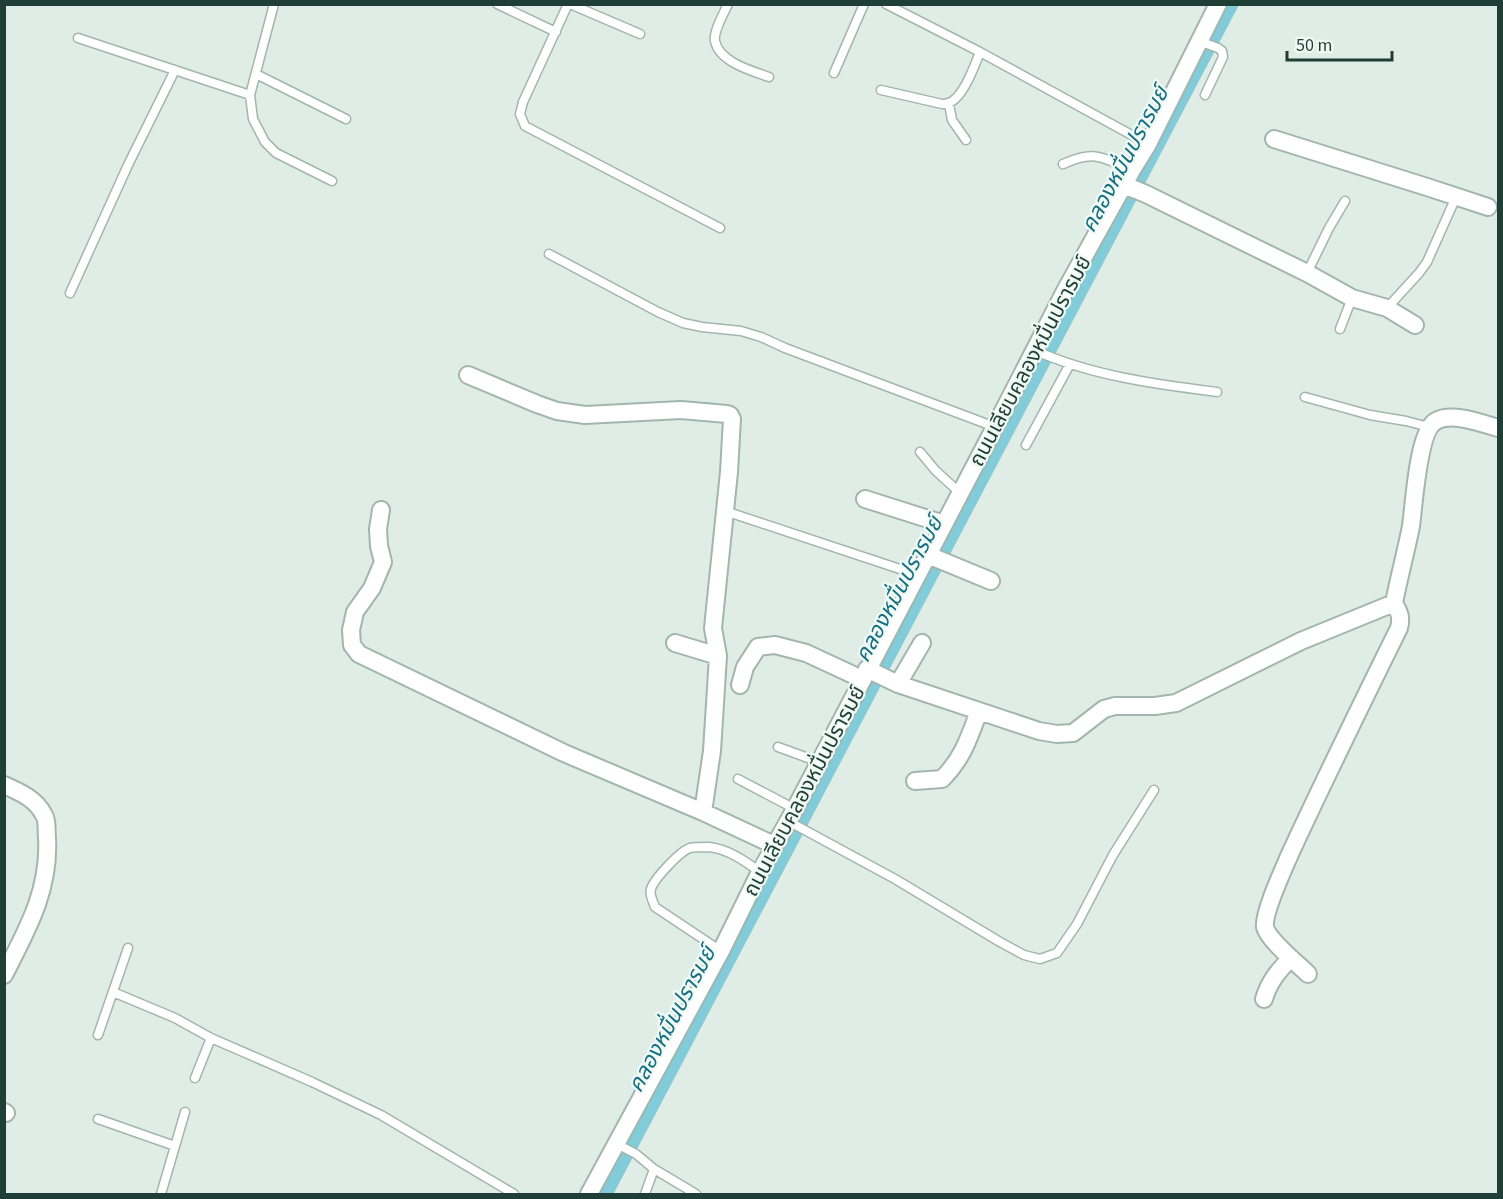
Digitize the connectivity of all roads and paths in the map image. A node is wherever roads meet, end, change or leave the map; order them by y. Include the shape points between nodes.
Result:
1 (274, 4) edge
2 (497, 4) edge
3 (569, 4) edge
4 (728, 4) edge
5 (864, 4) edge
6 (886, 4) edge
7 (1218, 4) edge
8 (556, 32) junction
9 (640, 34) dead end
10 (78, 38) dead end
11 (1200, 41) junction
12 (980, 52) junction
13 (175, 70) junction
14 (834, 73) dead end
15 (256, 74) junction
16 (769, 77) dead end
17 (880, 90) dead end
18 (250, 95) junction
19 (1205, 95) dead end
20 (949, 104) junction
21 (346, 119) dead end
22 (1274, 139) dead end
23 (966, 140) dead end
24 (1148, 144) junction
25 (1063, 164) dead end
26 (1128, 178) junction
27 (332, 181) dead end
28 (1456, 197) junction
29 (1345, 201) dead end
30 (1495, 210) edge
31 (720, 228) dead end
32 (549, 254) dead end
33 (1307, 273) junction
34 (70, 294) dead end
35 (1352, 298) junction
36 (1387, 308) junction
37 (1414, 325) dead end
38 (1340, 329) dead end
39 (1038, 351) junction
40 (1070, 364) junction
41 (468, 375) dead end
42 (1217, 392) dead end
43 (1305, 396) dead end
44 (995, 427) junction
45 (1429, 427) junction
46 (1498, 428) edge
47 (1026, 446) dead end
48 (920, 453) dead end
49 (960, 493) junction
50 (865, 499) dead end
51 (381, 510) dead end
52 (725, 511) junction
53 (944, 524) junction
54 (938, 559) junction
55 (918, 575) junction
56 (991, 581) dead end
57 (1394, 603) junction
58 (675, 643) dead end
59 (922, 643) dead end
60 (718, 656) junction
61 (868, 674) junction
62 (894, 683) junction
63 (740, 685) dead end
64 (979, 711) junction
65 (778, 747) dead end
66 (819, 762) junction
67 (738, 779) dead end
68 (915, 781) dead end
69 (4, 784) edge
70 (1154, 790) dead end
71 (703, 812) junction
72 (797, 822) junction
73 (774, 845) junction
74 (760, 872) junction
75 (128, 948) dead end
76 (721, 951) junction
77 (1291, 958) junction
78 (1308, 974) dead end
79 (4, 975) edge
80 (113, 992) junction
81 (1264, 999) dead end
82 (98, 1035) dead end
83 (211, 1038) junction
84 (195, 1078) dead end
85 (185, 1112) dead end
86 (98, 1119) dead end
87 (175, 1146) junction
88 (621, 1146) junction
89 (654, 1169) junction
90 (161, 1194) edge
91 (514, 1194) edge
92 (589, 1194) edge
93 (645, 1194) edge
94 (696, 1194) edge

1 - 15 lane
2 - 8 lane
3 - 8 lane
3 - 9 lane
4 - 16 lane via 715,41 722,54
5 - 14 lane
6 - 12 lane
7 - 11 street, ถนนเลียบคลองหมื่นปรารมย์
8 - 31 lane via 523,102 520,114 525,126
10 - 13 lane
11 - 19 lane via 1218,48 1223,57
11 - 24 street, ถนนเลียบคลองหมื่นปรารมย์
12 - 20 lane via 967,81
12 - 24 lane
13 - 18 lane
13 - 34 lane
15 - 18 lane
15 - 21 lane
17 - 20 lane
18 - 27 lane via 253,119 265,142 276,153
20 - 23 lane via 952,120
22 - 28 street
24 - 26 street, ถนนเลียบคลองหมื่นปรารมย์
25 - 26 lane via 1079,156 1094,155
26 - 33 street via 1146,194
26 - 39 street, ถนนเลียบคลองหมื่นปรารมย์ via 1065,291
28 - 30 street
28 - 36 lane via 1427,262
29 - 33 lane
32 - 44 lane via 683,323 760,337
33 - 35 street
35 - 36 street
35 - 38 lane
36 - 37 street
39 - 40 lane
39 - 44 street, ถนนเลียบคลองหมื่นปรารมย์
40 - 42 lane via 1136,380
40 - 47 lane
41 - 52 street via 557,411 585,415 681,410 730,415
43 - 45 lane
44 - 49 street, ถนนเลียบคลองหมื่นปรารมย์
45 - 46 street via 1445,417
45 - 57 street
48 - 49 lane
49 - 53 street, ถนนเลียบคลองหมื่นปรารมย์
50 - 53 street
51 - 71 street via 378,529 383,562 372,588 355,612 351,630 352,645 359,654 564,753
52 - 55 lane
52 - 60 street via 713,628
53 - 54 street, ถนนเลียบคลองหมื่นปรารมย์
54 - 55 street, ถนนเลียบคลองหมื่นปรารมย์
54 - 56 street
55 - 61 street, ถนนเลียบคลองหมื่นปรารมย์
57 - 64 street via 1301,641 1176,703 1104,709 1073,733 1038,731
57 - 77 street via 1400,614 1399,628 1306,819 1266,918 1268,934
58 - 60 street
59 - 62 street
60 - 71 street via 712,751
61 - 62 street
61 - 63 street via 775,645 758,647 745,667
61 - 66 street, ถนนเลียบคลองหมื่นปรารมย์
62 - 64 street
64 - 68 street via 953,768 942,778
65 - 66 lane
66 - 72 street, ถนนเลียบคลองหมื่นปรารมย์
67 - 72 lane
69 - 79 street via 33,800 46,817 47,843 46,875 39,900
70 - 72 lane via 1113,855 1077,924 1057,953 1040,959 1000,942
71 - 73 street
72 - 73 street, ถนนเลียบคลองหมื่นปรารมย์
73 - 74 street, ถนนเลียบคลองหมื่นปรารมย์
74 - 76 street, ถนนเลียบคลองหมื่นปรารมย์
74 - 76 lane via 725,851 690,848 676,858 651,888 656,907
75 - 80 lane
76 - 88 street, ถนนเลียบคลองหมื่นปรารมย์
77 - 78 street
77 - 81 street via 1267,987
80 - 82 lane
80 - 83 lane
83 - 84 lane
83 - 91 lane via 381,1115
85 - 87 lane
86 - 87 lane
87 - 90 lane
88 - 89 lane
88 - 92 street, ถนนเลียบคลองหมื่นปรารมย์
89 - 93 lane
89 - 94 lane

